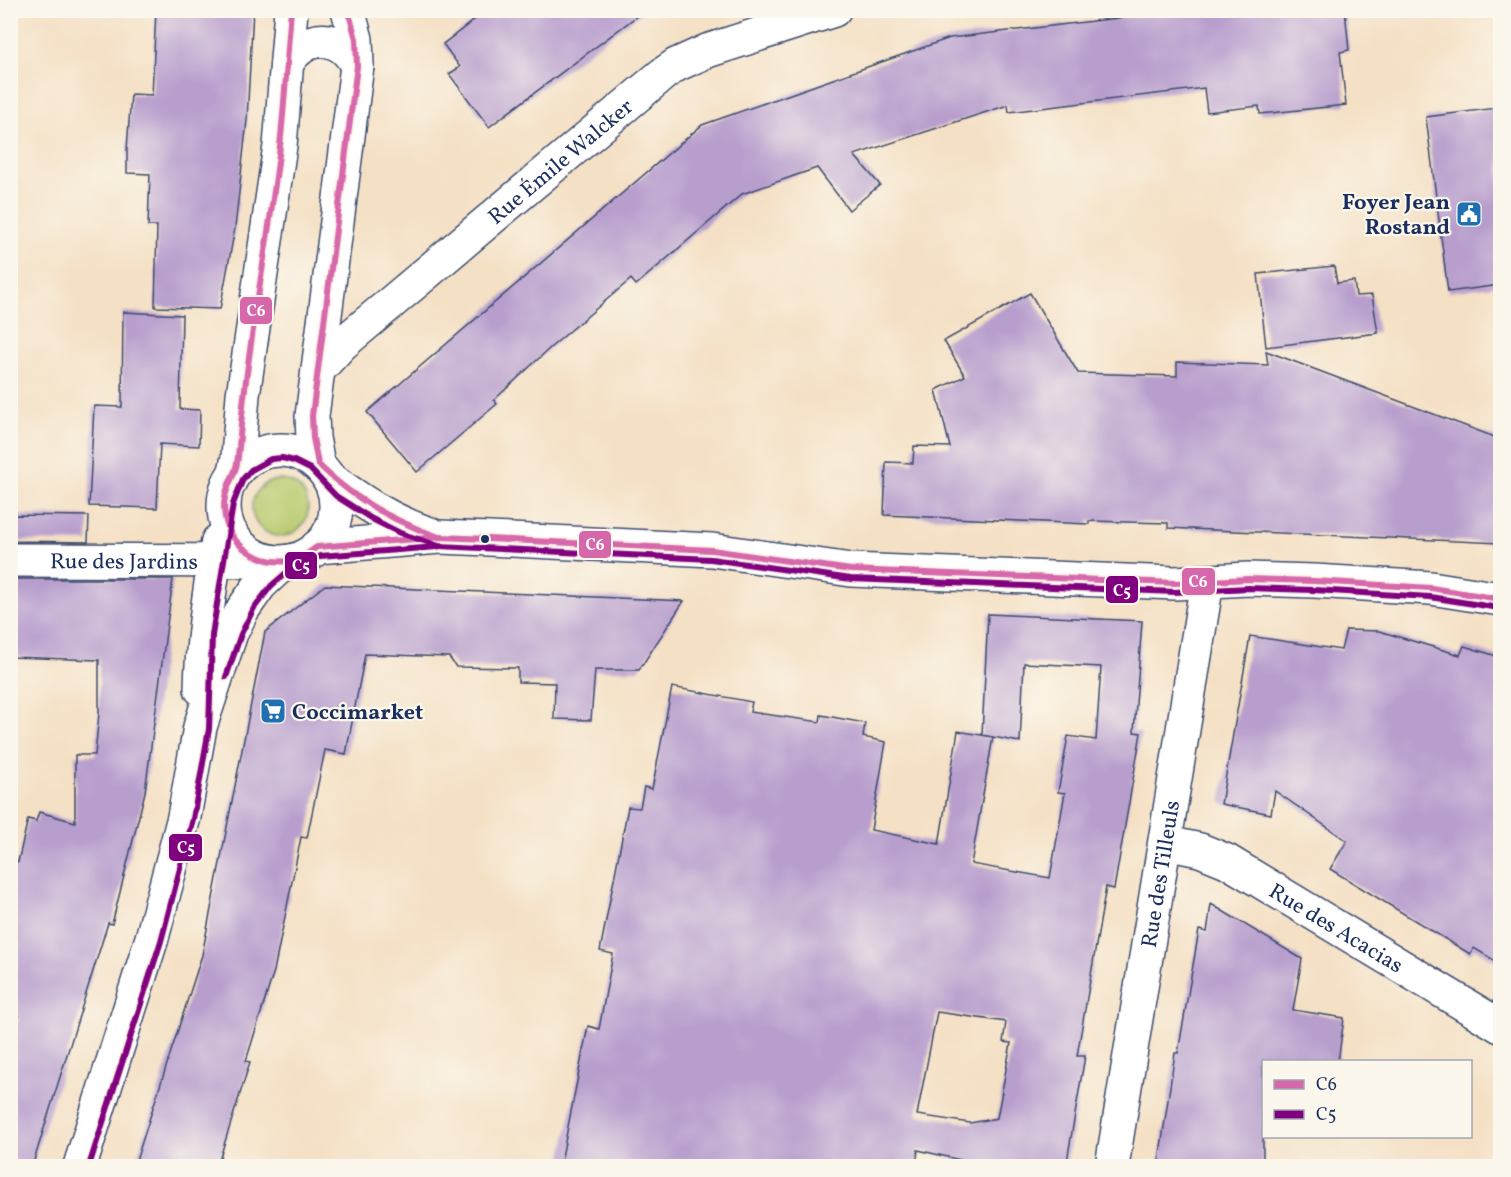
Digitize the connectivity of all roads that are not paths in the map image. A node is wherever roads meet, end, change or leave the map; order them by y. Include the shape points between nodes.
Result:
1 (291, 10) edge
2 (348, 10) edge
3 (834, 10) edge
4 (287, 63) junction
5 (357, 66) junction
6 (318, 370) junction
7 (323, 471) junction
8 (235, 472) junction
9 (224, 510) junction
10 (440, 537) junction
11 (294, 557) junction
12 (10, 560) edge
13 (214, 561) junction
14 (1207, 582) junction
15 (1500, 599) edge
16 (200, 726) junction
17 (1166, 843) junction
18 (1500, 1026) edge
19 (80, 1167) edge
20 (1112, 1167) edge

1 - 4 street
2 - 5 street via 356,39
3 - 6 street, Rue Émile Walcker via 707,51 663,74 342,344
4 - 5 street via 306,45 326,40 347,49
4 - 8 street via 280,146
5 - 6 street
6 - 7 street via 313,438
7 - 8 street via 305,456 282,450 252,457
7 - 10 street via 399,524
7 - 11 street via 334,491 336,514 331,529
8 - 9 street via 227,486
9 - 11 street via 227,525 240,544 259,558
9 - 13 street
10 - 11 street, Rue des Jardins
10 - 14 street via 712,550 851,570
11 - 13 street, Rue des Jardins
11 - 16 street via 269,576 243,609
12 - 13 street, Rue des Jardins
13 - 16 street via 203,642
14 - 15 street via 1278,579 1395,585
14 - 17 street, Rue des Tilleuls
16 - 19 street via 184,817 164,893
17 - 18 street, Rue des Acacias via 1227,861
17 - 20 street, Rue des Tilleuls

